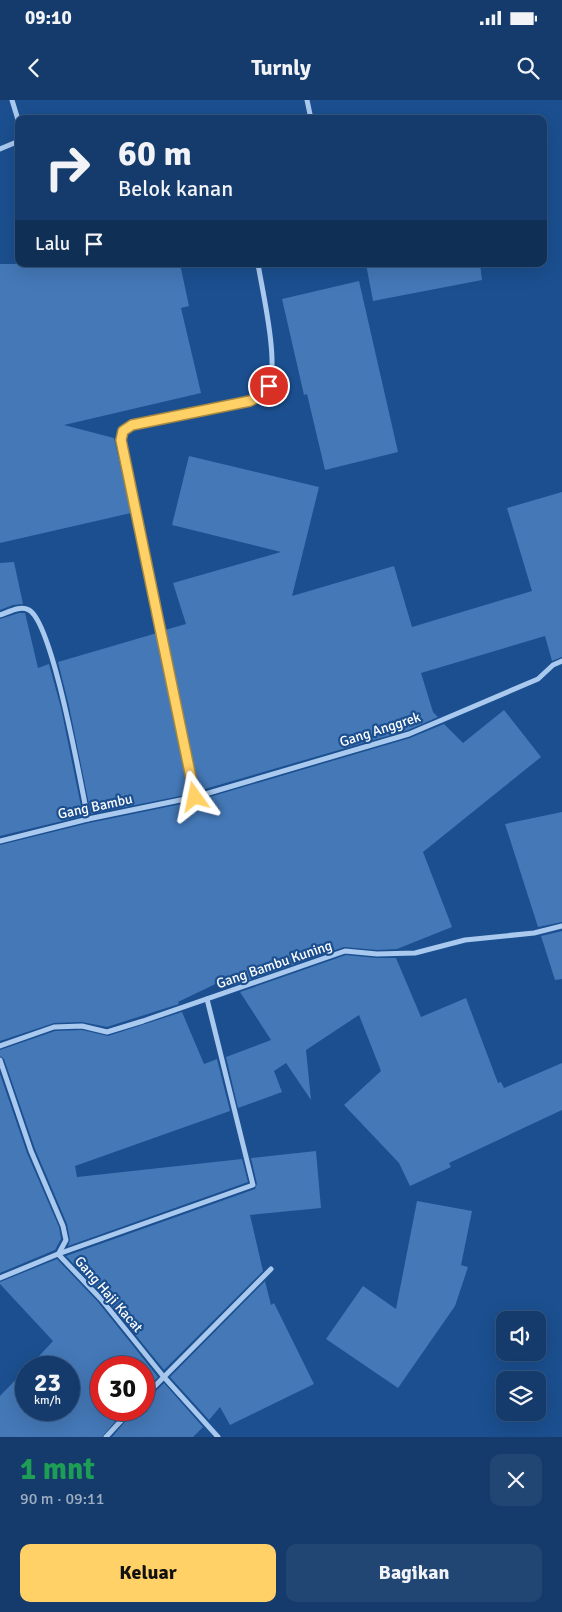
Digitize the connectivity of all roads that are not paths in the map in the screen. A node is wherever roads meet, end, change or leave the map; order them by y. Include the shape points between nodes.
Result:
1 (12, 100) edge
2 (307, 100) edge
3 (17, 115) edge
4 (310, 115) edge
5 (15, 143) edge
6 (0, 149) edge
7 (258, 267) edge
8 (0, 615) edge
9 (562, 661) edge
10 (195, 797) junction
11 (88, 819) junction
12 (0, 841) edge
13 (562, 926) edge
14 (207, 999) junction
15 (0, 1046) edge
16 (0, 1060) edge
17 (58, 1254) junction
18 (271, 1268) dead end
19 (0, 1278) edge
20 (163, 1376) junction
21 (155, 1385) edge
22 (121, 1421) edge
23 (106, 1437) edge
24 (218, 1437) edge

1 - 3 street
2 - 4 street
5 - 6 street
7 - 10 street via 272,365 269,386 263,394 250,401 132,425 123,431 121,440
8 - 11 street via 19,608 29,610 40,625 61,685
9 - 10 street, Gang Anggrek via 532,681 409,734
10 - 11 street, Gang Bambu
11 - 12 street, Gang Bambu
13 - 14 street, Gang Bambu Kuning via 534,933 465,940 415,953 345,951
14 - 15 street, Gang Bambu Kuning via 107,1032 82,1026 54,1027
14 - 17 street via 253,1185
16 - 17 street via 63,1226 66,1240
17 - 19 street, Gang Haji Kacat
17 - 20 street, Gang Haji Kacat via 101,1298
18 - 20 street
20 - 21 street
20 - 24 street, Gang Haji Kacat
22 - 23 street

